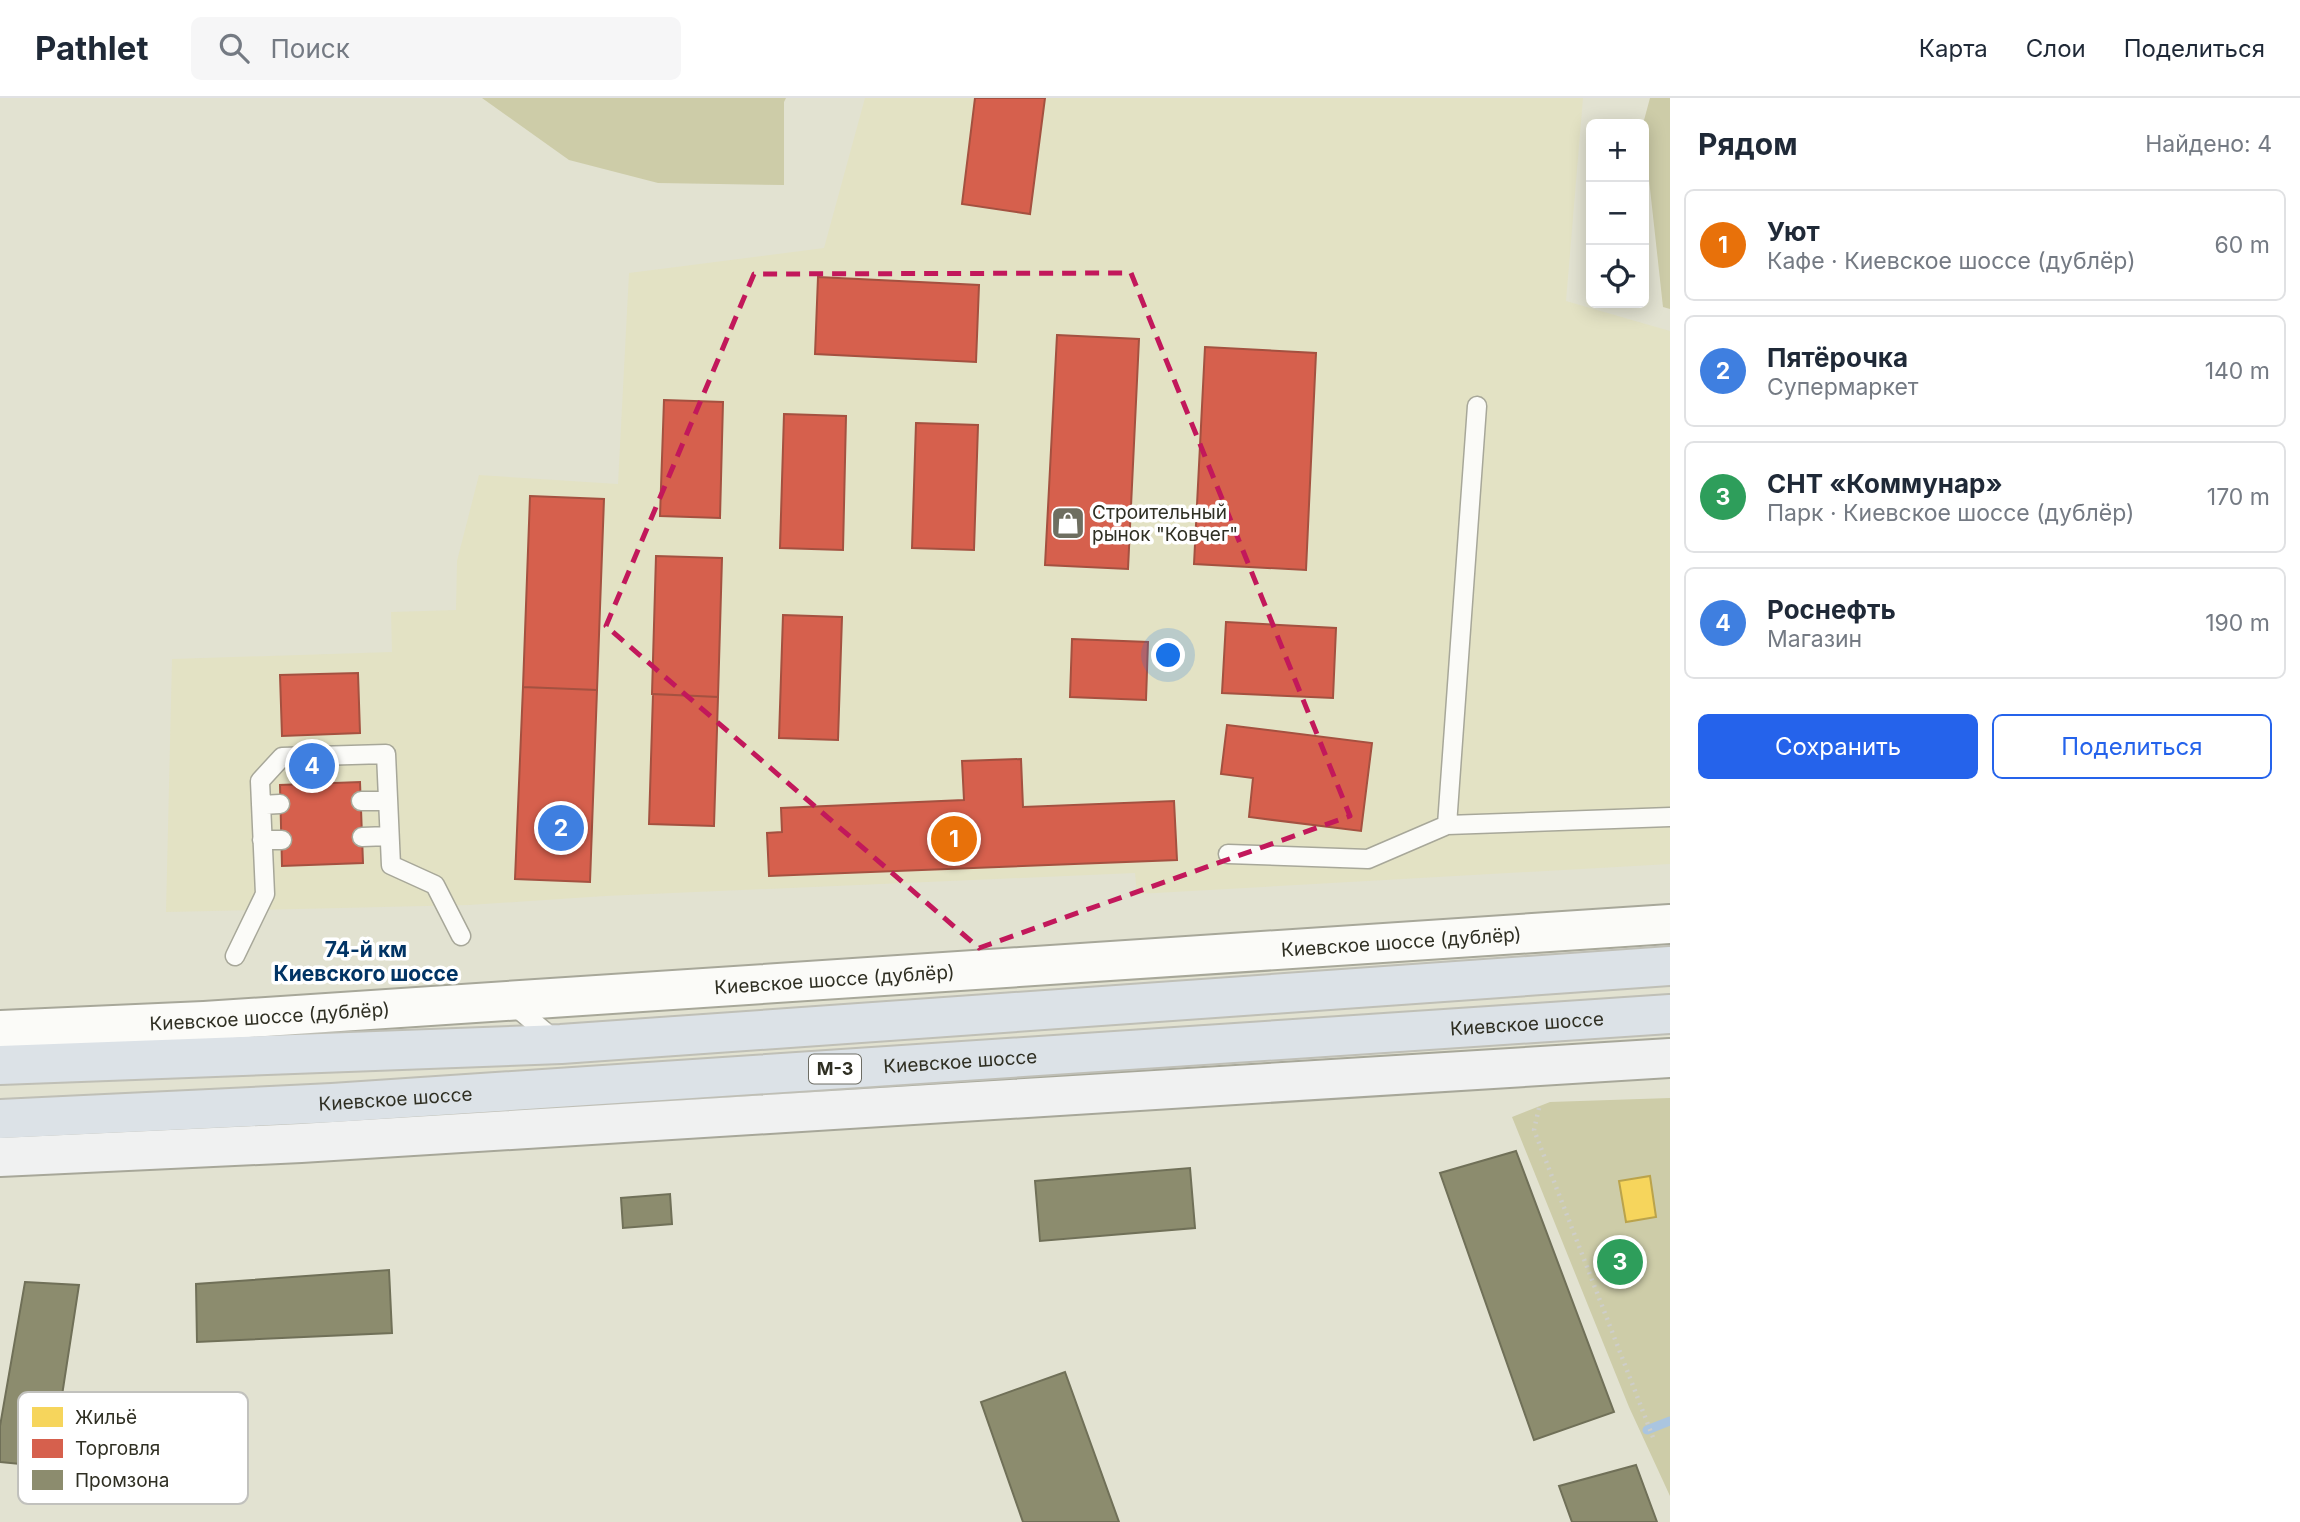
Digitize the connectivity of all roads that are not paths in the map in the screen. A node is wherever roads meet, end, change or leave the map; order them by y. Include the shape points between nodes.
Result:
1 (1476, 406) dead end
2 (388, 801) junction
3 (361, 802) dead end
4 (281, 804) dead end
5 (261, 805) junction
6 (1670, 817) edge
7 (1447, 825) junction
8 (362, 836) dead end
9 (389, 836) junction
10 (262, 840) junction
11 (282, 840) dead end
12 (1228, 854) dead end
13 (1670, 923) edge
14 (461, 936) dead end
15 (235, 956) dead end
16 (1670, 966) edge
17 (508, 1001) junction
18 (1670, 1014) edge
19 (0, 1030) edge
20 (561, 1044) junction
21 (1670, 1058) edge
22 (0, 1065) edge
23 (0, 1119) edge
24 (0, 1157) edge

1 - 7 lane
2 - 3 lane
2 - 5 lane via 386,754 282,757 260,781
2 - 9 lane
4 - 5 lane
5 - 10 lane
6 - 7 lane
7 - 12 lane via 1368,859
8 - 9 lane
9 - 14 lane via 391,865 435,885
10 - 11 lane
10 - 15 lane via 265,894
13 - 17 street, Киевское шоссе (дублёр)
16 - 20 highway, М-3
17 - 19 street, Киевское шоссе (дублёр)
17 - 20 lane
18 - 23 highway, Киевское шоссе / М-3 via 332,1103
20 - 22 highway, М-3
21 - 24 main road via 301,1143

